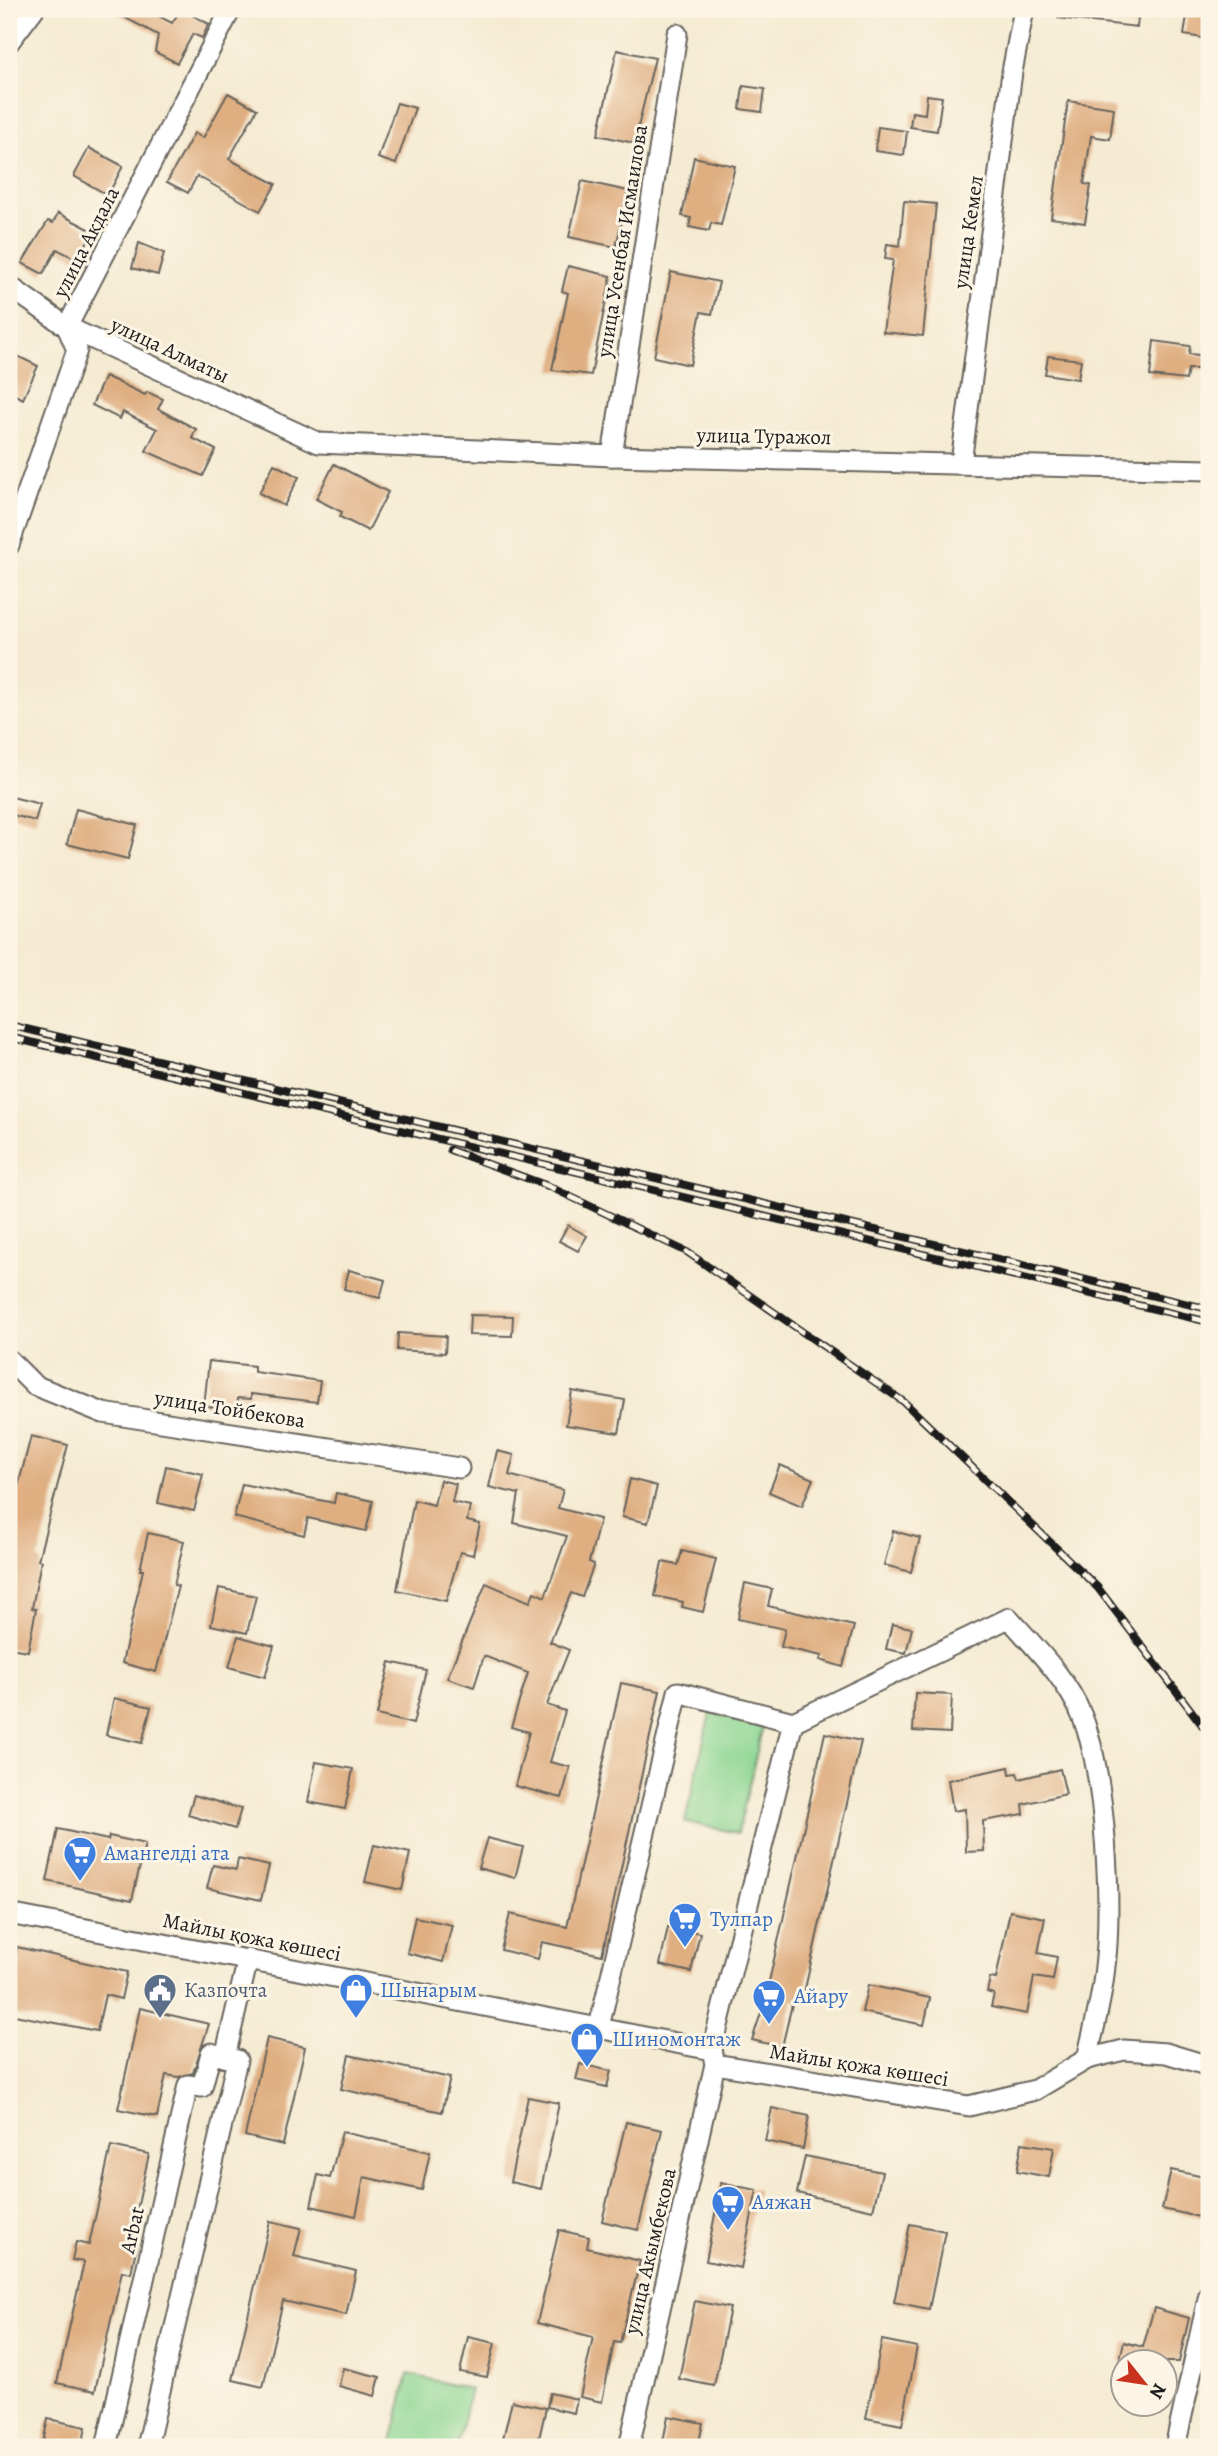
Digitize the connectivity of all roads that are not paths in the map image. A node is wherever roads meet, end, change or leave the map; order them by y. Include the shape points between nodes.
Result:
1 (34, 9) edge
2 (231, 9) edge
3 (1024, 9) edge
4 (677, 34) dead end
5 (9, 42) edge
6 (9, 286) edge
7 (67, 327) junction
8 (319, 443) joint
9 (612, 456) junction
10 (961, 463) junction
11 (1209, 470) edge
12 (9, 545) edge
13 (9, 1360) edge
14 (459, 1468) dead end
15 (793, 1722) junction
16 (9, 1914) edge
17 (248, 1959) junction
18 (598, 2031) junction
19 (225, 2057) junction
20 (713, 2057) junction
21 (1087, 2059) junction
22 (1209, 2066) edge
23 (1209, 2294) edge
24 (106, 2447) edge
25 (147, 2447) edge
26 (629, 2447) edge
27 (1175, 2447) edge

1 - 5 street
2 - 7 street, улица Акдала
3 - 10 street, улица Кемел
4 - 9 street, улица Усенбая Исмаилова
6 - 7 street, улица Алматы
7 - 8 street, улица Алматы
7 - 12 street, улица Акдала via 77,350
8 - 9 street, улица Туражол
9 - 10 street, улица Туражол
10 - 11 street, улица Туражол
13 - 14 street, улица Тойбекова via 34,1385 103,1413
15 - 18 street via 678,1692
15 - 20 street, улица Акымбекова
15 - 21 street via 1009,1618 1060,1675 1082,1716 1093,1757 1107,1878 1105,1974
16 - 17 street, Майлы қожа көшесі
17 - 18 street, Майлы қожа көшесі
17 - 19 street
18 - 20 street, Майлы қожа көшесі
19 - 24 street, Arbat via 211,2053 202,2087 188,2085
19 - 25 street via 237,2060
20 - 21 street, Майлы қожа көшесі via 970,2106 1035,2090
20 - 26 street, улица Акымбекова
21 - 22 street, Майлы қожа көшесі via 1124,2049 1166,2053
23 - 27 street

